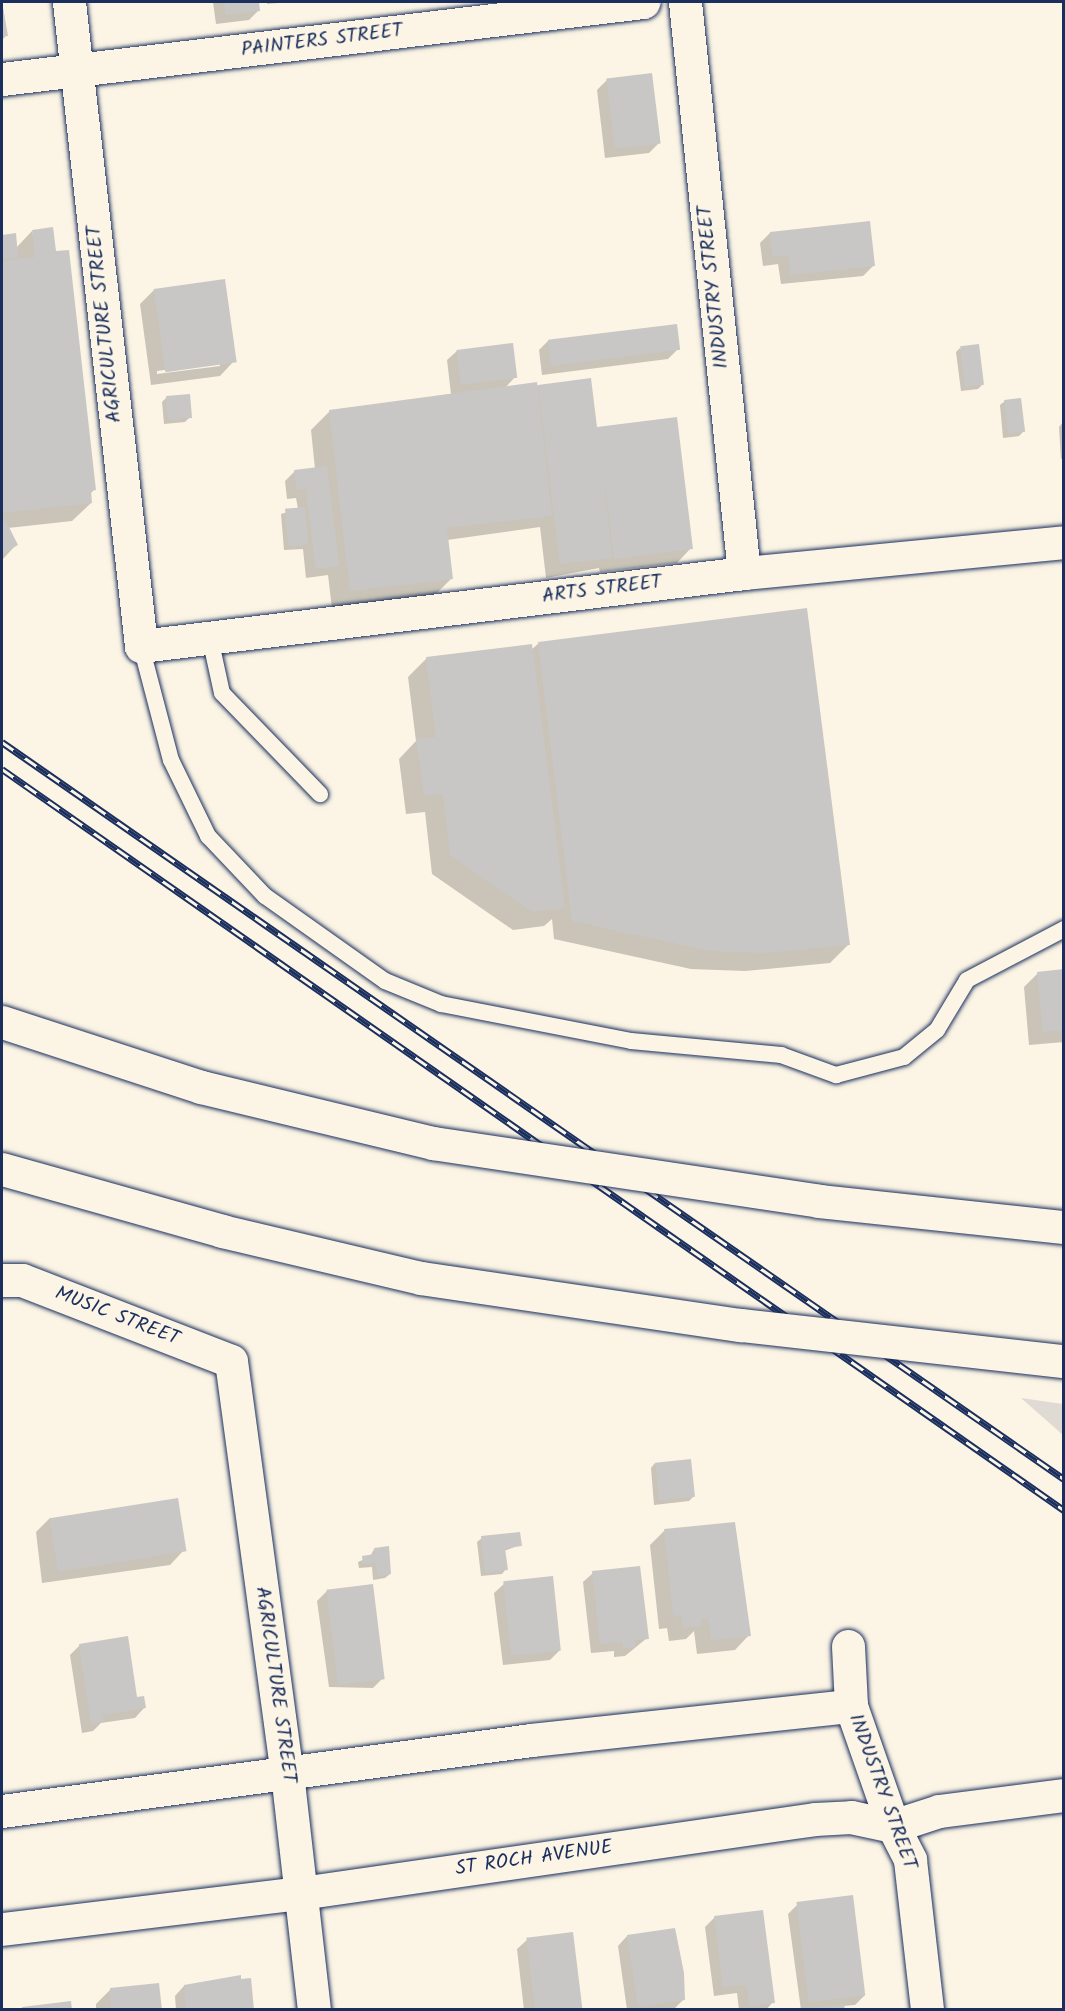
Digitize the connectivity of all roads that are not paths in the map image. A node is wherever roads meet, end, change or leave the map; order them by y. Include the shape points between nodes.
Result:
1 (69, 2) edge
2 (643, 2) edge
3 (685, 2) edge
4 (77, 70) junction
5 (2, 80) edge
6 (1064, 542) edge
7 (744, 573) junction
8 (210, 638) junction
9 (141, 646) junction
10 (320, 794) dead end
11 (1064, 929) edge
12 (2, 1022) edge
13 (2, 1169) edge
14 (1064, 1227) edge
15 (2, 1280) edge
16 (231, 1361) joint
17 (1064, 1361) edge
18 (848, 1646) dead end
19 (851, 1707) junction
20 (287, 1773) junction
21 (1064, 1795) edge
22 (2, 1811) edge
23 (893, 1826) junction
24 (301, 1893) junction
25 (2, 1929) edge
26 (314, 2010) edge
27 (927, 2010) edge

1 - 4 main road, AGRICULTURE STREET
2 - 4 main road, PAINTERS STREET
3 - 7 main road, INDUSTRY STREET
4 - 5 main road, PAINTERS STREET
4 - 9 main road, AGRICULTURE STREET
6 - 7 main road, ARTS STREET
7 - 8 main road, ARTS STREET
8 - 9 main road, ARTS STREET
8 - 10 lane via 222,693
9 - 11 lane via 171,760 208,836 265,896 385,981 441,1004 632,1041 781,1055 836,1075 904,1057 937,1030 967,980
12 - 14 main road, bridge via 201,1087 434,1143 819,1201
13 - 17 main road, bridge via 222,1232 421,1278 741,1325
15 - 16 main road, MUSIC STREET via 22,1280
16 - 20 main road, AGRICULTURE STREET
18 - 19 main road, INDUSTRY STREET
19 - 20 main road via 531,1740
19 - 23 main road, INDUSTRY STREET
20 - 22 main road
20 - 24 main road, AGRICULTURE STREET
21 - 23 main road via 939,1811
23 - 24 main road, ST ROCH AVENUE via 851,1817 815,1819
23 - 27 main road, INDUSTRY STREET via 910,1860
24 - 25 main road, ST ROCH AVENUE
24 - 26 main road, AGRICULTURE STREET

